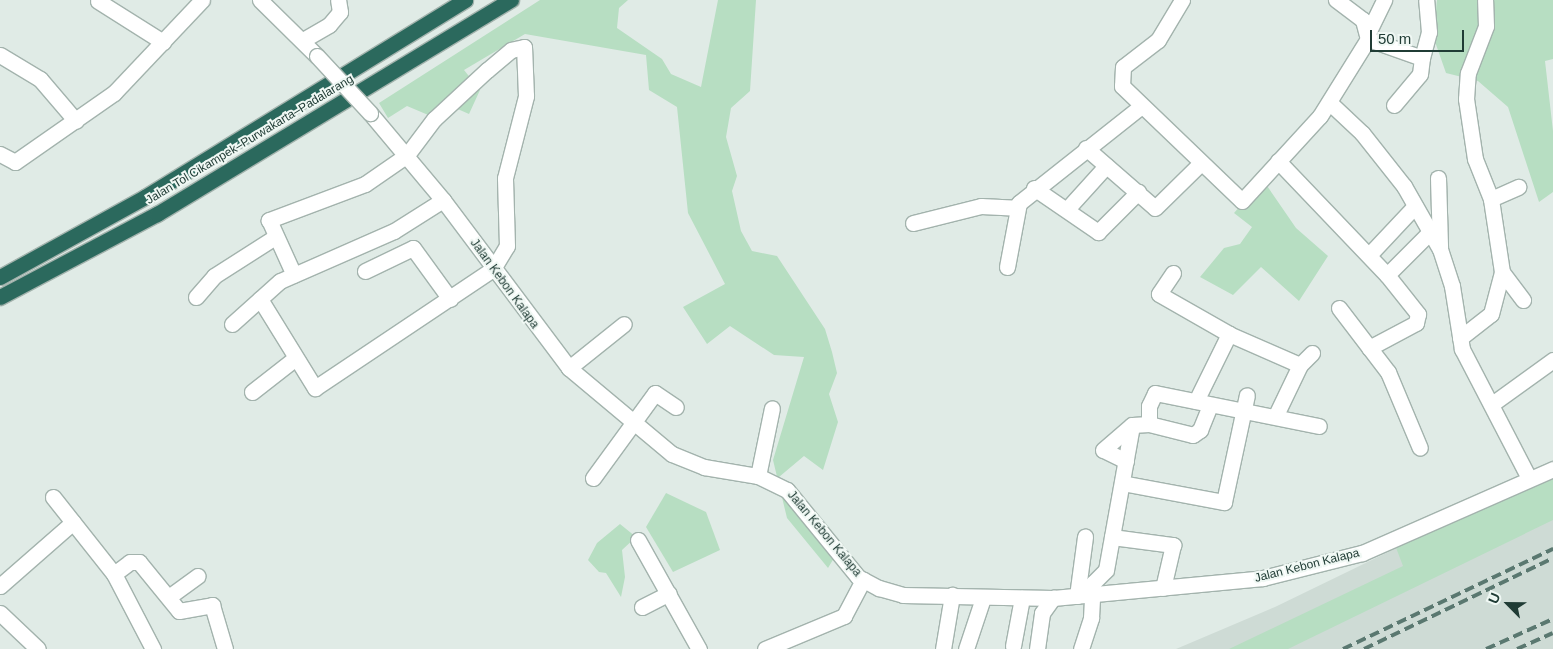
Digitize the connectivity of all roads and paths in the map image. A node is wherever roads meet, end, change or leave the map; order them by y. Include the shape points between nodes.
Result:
1 (202, 0) edge
2 (260, 0) edge
3 (338, 0) edge
4 (465, 0) edge
5 (511, 0) edge
6 (1182, 0) edge
7 (1336, 0) edge
8 (1384, 0) edge
9 (1426, 0) edge
10 (1485, 0) edge
11 (98, 1) edge
12 (1368, 36) junction
13 (303, 40) junction
14 (163, 42) junction
15 (0, 55) edge
16 (1422, 58) junction
17 (1330, 103) junction
18 (1394, 106) dead end
19 (1140, 107) junction
20 (76, 121) junction
21 (1086, 148) junction
22 (0, 154) edge
23 (407, 154) junction
24 (1278, 161) junction
25 (1201, 163) junction
26 (1106, 166) junction
27 (1438, 178) dead end
28 (1518, 187) dead end
29 (1034, 188) junction
30 (1138, 192) junction
31 (1491, 198) junction
32 (443, 200) junction
33 (1415, 206) junction
34 (1016, 208) junction
35 (1068, 208) junction
36 (912, 223) dead end
37 (1430, 232) junction
38 (275, 237) junction
39 (1440, 249) junction
40 (1369, 255) junction
41 (1007, 267) dead end
42 (493, 269) junction
43 (366, 271) dead end
44 (1502, 272) junction
45 (1173, 273) dead end
46 (294, 275) junction
47 (1387, 275) junction
48 (0, 277) edge
49 (0, 297) edge
50 (196, 297) dead end
51 (260, 299) junction
52 (450, 299) junction
53 (1523, 300) dead end
54 (1339, 308) dead end
55 (232, 324) dead end
56 (624, 324) dead end
57 (1229, 334) junction
58 (1460, 338) junction
59 (1369, 348) junction
60 (1312, 353) dead end
61 (293, 360) junction
62 (1553, 360) edge
63 (1300, 365) junction
64 (569, 368) junction
65 (252, 392) dead end
66 (1203, 403) junction
67 (1245, 403) junction
68 (1492, 404) junction
69 (676, 407) dead end
70 (772, 408) dead end
71 (1276, 415) junction
72 (634, 424) junction
73 (1150, 424) junction
74 (1132, 425) junction
75 (1319, 426) dead end
76 (1420, 448) dead end
77 (1126, 461) junction
78 (1553, 469) edge
79 (758, 476) junction
80 (593, 478) dead end
81 (1529, 478) junction
82 (1122, 483) junction
83 (53, 497) dead end
84 (74, 522) junction
85 (1085, 537) dead end
86 (1112, 537) junction
87 (638, 540) dead end
88 (114, 574) junction
89 (198, 576) dead end
90 (863, 580) junction
91 (0, 586) edge
92 (1163, 588) junction
93 (669, 593) junction
94 (952, 595) junction
95 (170, 596) junction
96 (1084, 596) junction
97 (983, 598) junction
98 (1022, 598) junction
99 (1053, 598) junction
100 (642, 607) dead end
101 (0, 613) edge
102 (1013, 646) dead end
103 (38, 649) edge
104 (153, 649) edge
105 (225, 649) edge
106 (700, 649) edge
107 (766, 649) edge
108 (943, 649) edge
109 (966, 649) edge
110 (1037, 649) edge
111 (1081, 649) edge

1 - 14 street
2 - 13 street, Jalan Kebon Kalapa
3 - 13 street via 340,12 329,25
4 - 48 highway, Jalan Tol Cikampek–Purwakarta–Padalarang via 145,197
5 - 49 highway, Jalan Tol Cikampek–Purwakarta–Padalarang via 157,214
6 - 19 street via 1158,40 1121,72 1122,86
7 - 12 street via 1362,20
8 - 12 street
9 - 16 street via 1430,32
10 - 31 street via 1486,26 1468,73 1466,99 1475,159
11 - 14 street
12 - 16 street
12 - 17 street
13 - 23 street, Jalan Kebon Kalapa, bridge
14 - 20 street via 114,93
15 - 20 street via 40,79
16 - 18 street via 1420,74
17 - 24 street
17 - 33 street via 1362,133
19 - 21 street
19 - 25 street
20 - 22 street via 15,162
21 - 26 street
21 - 29 street
23 - 32 street, Jalan Kebon Kalapa
23 - 38 street via 365,184 270,219 268,224
23 - 42 street via 434,119 487,70 511,50 524,46 526,96 505,178 507,246
24 - 25 street via 1242,201
24 - 40 street
25 - 30 street via 1155,208
26 - 30 street
26 - 35 street
27 - 39 street
28 - 31 street
29 - 34 street
29 - 35 street
30 - 35 street via 1098,232
31 - 44 street
32 - 42 street, Jalan Kebon Kalapa
32 - 46 street via 394,231
33 - 37 street
33 - 40 street
34 - 36 street via 981,206
34 - 41 street
37 - 39 street
37 - 47 street
38 - 46 street
38 - 50 street via 214,276
39 - 58 street via 1452,286
40 - 47 street
42 - 52 street
42 - 64 street, Jalan Kebon Kalapa
43 - 52 street via 413,248
44 - 53 street
44 - 58 street via 1491,314
45 - 57 street via 1159,294
46 - 51 street
47 - 59 street via 1418,318
51 - 55 street
51 - 61 street
52 - 61 street via 319,387 310,386
54 - 59 street
56 - 64 street
57 - 63 street
57 - 66 street
58 - 68 street
59 - 76 street via 1398,390
60 - 63 street
61 - 65 street
62 - 68 street
63 - 71 street
64 - 72 street, Jalan Kebon Kalapa
66 - 67 street
66 - 73 street via 1200,430 1193,435
66 - 73 street via 1155,392 1149,406
67 - 71 street
67 - 82 street via 1224,502
68 - 81 street
69 - 72 street via 656,393
70 - 79 street
71 - 75 street
72 - 79 street, Jalan Kebon Kalapa via 681,459
72 - 80 street
73 - 74 street
74 - 77 street
74 - 77 street via 1103,450
77 - 82 street
78 - 81 street, Jalan Kebon Kalapa
79 - 90 street, Jalan Kebon Kalapa via 787,490
81 - 92 street, Jalan Kebon Kalapa via 1335,562 1263,578
82 - 86 street
83 - 84 street
84 - 88 street
84 - 91 street
85 - 96 street
86 - 92 street via 1173,544
86 - 96 street via 1105,572
87 - 93 street
88 - 95 street via 130,562 140,562
88 - 104 street
89 - 95 street
90 - 94 street, Jalan Kebon Kalapa via 903,594
90 - 107 street via 844,616
92 - 96 street, Jalan Kebon Kalapa
93 - 100 street
93 - 106 street
94 - 97 street, Jalan Kebon Kalapa
94 - 108 street
95 - 105 street via 184,612 212,605
96 - 99 street, Jalan Kebon Kalapa
96 - 111 street via 1091,618
97 - 98 street, Jalan Kebon Kalapa
97 - 109 street
98 - 99 street, Jalan Kebon Kalapa
98 - 102 street
99 - 110 street via 1042,613
101 - 103 street

